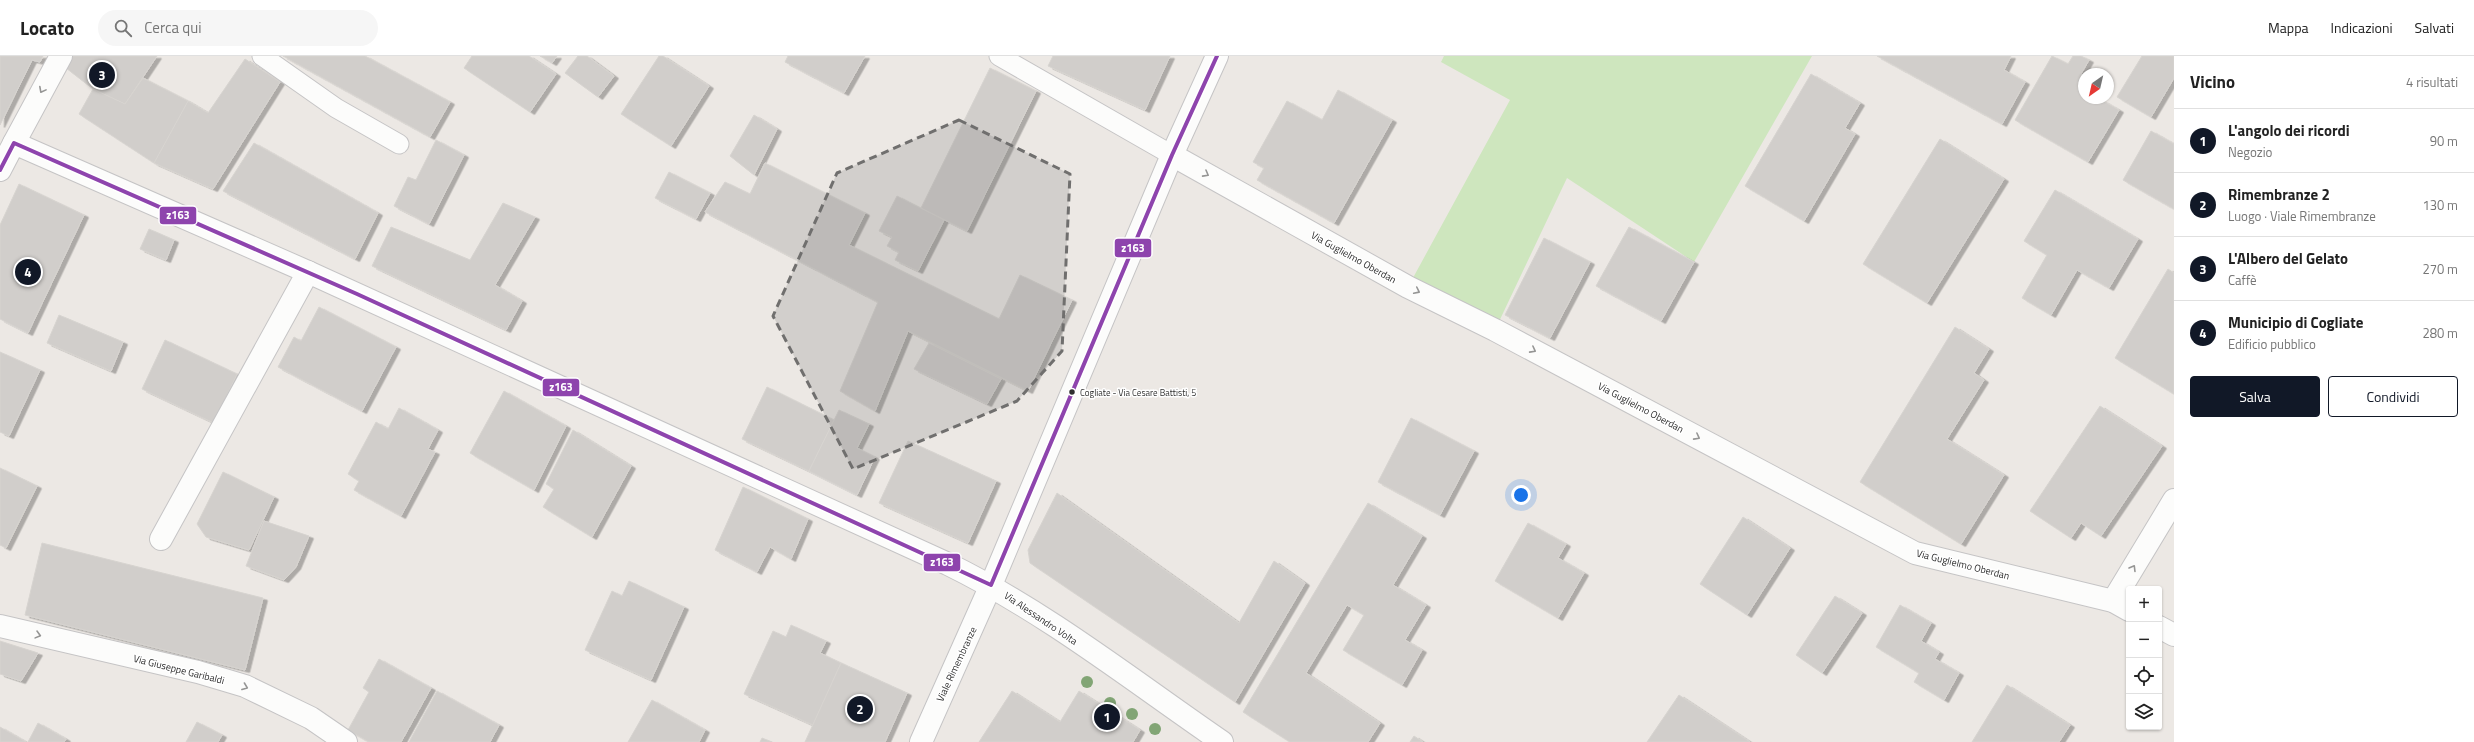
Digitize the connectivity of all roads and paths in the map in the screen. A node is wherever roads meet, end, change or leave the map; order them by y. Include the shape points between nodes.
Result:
1 (61, 56) edge
2 (262, 56) edge
3 (999, 56) edge
4 (1217, 56) edge
5 (14, 142) junction
6 (400, 144) dead end
7 (1172, 155) junction
8 (0, 170) edge
9 (308, 272) junction
10 (2174, 500) edge
11 (161, 539) dead end
12 (991, 585) junction
13 (2121, 606) edge
14 (0, 626) edge
15 (2162, 629) edge
16 (2174, 635) edge
17 (346, 742) edge
18 (921, 742) edge
19 (1222, 742) edge

1 -> 5 street
2 - 6 lane via 336,108
3 - 7 lane
4 - 7 street, Viale Rimembranze
5 - 8 street
5 - 9 street, Via Alessandro Volta
7 - 12 street, Viale Rimembranze
7 -> 13 street, Via Guglielmo Oberdan via 1408,287 1495,330 1915,553
9 - 11 street
9 - 12 street, Via Alessandro Volta
13 -> 10 street
12 - 18 street, Viale Rimembranze
12 - 19 street, Via Alessandro Volta
14 -> 17 street, Via Giuseppe Garibaldi via 198,672 245,686 311,718
15 - 16 street

